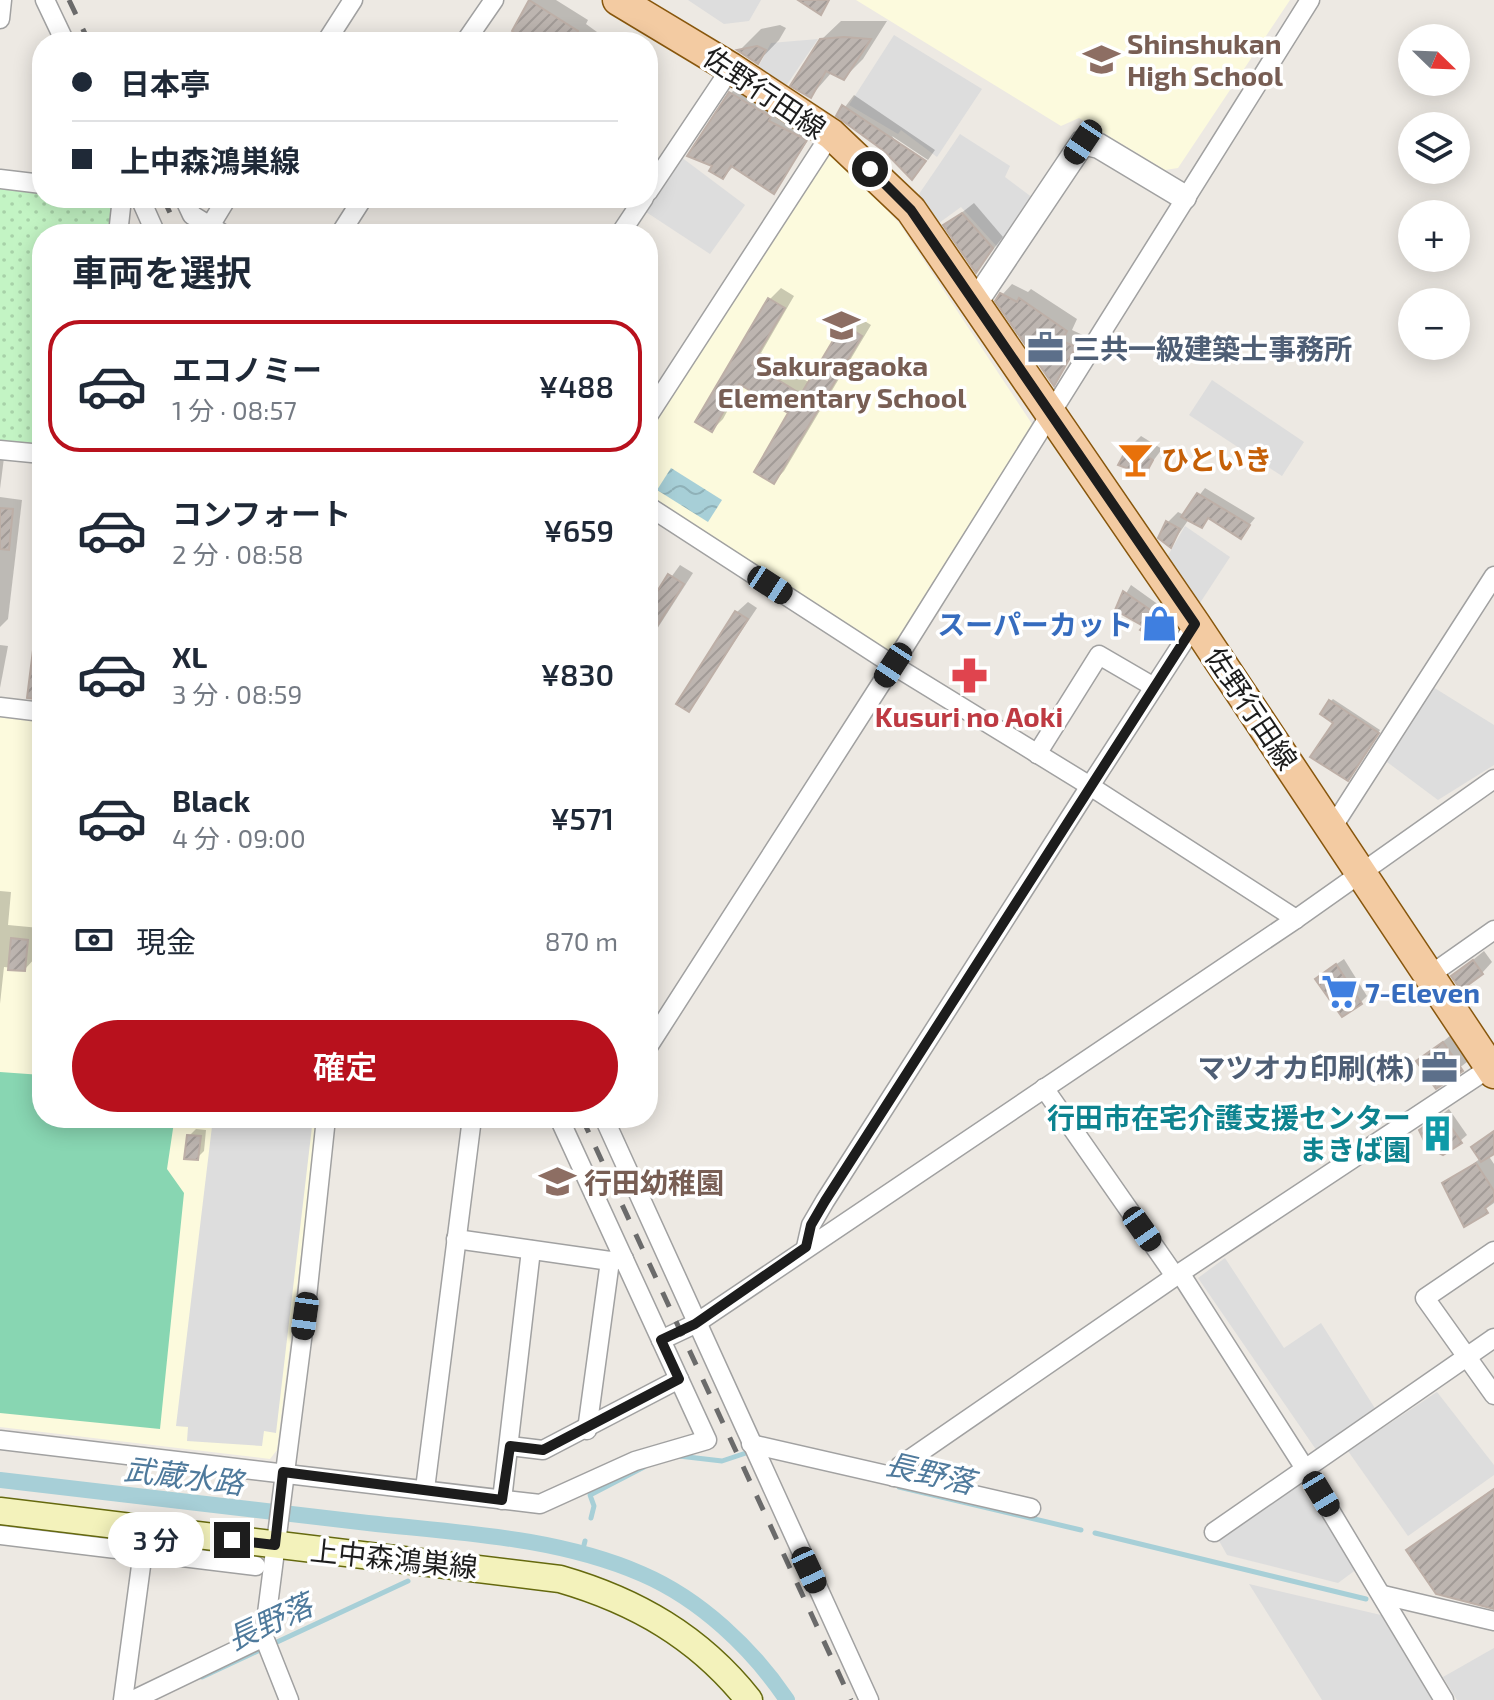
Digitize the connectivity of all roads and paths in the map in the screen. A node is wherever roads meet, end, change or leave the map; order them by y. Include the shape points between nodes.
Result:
1 (2, 0) edge
2 (45, 0) edge
3 (353, 0) edge
4 (494, 0) edge
5 (618, 0) edge
6 (1310, 0) edge
7 (0, 19) edge
8 (60, 32) edge
9 (332, 32) edge
10 (472, 32) edge
11 (731, 68) junction
12 (831, 134) junction
13 (658, 177) edge
14 (0, 179) edge
15 (32, 183) edge
16 (1184, 197) junction
17 (189, 208) edge
18 (206, 224) edge
19 (975, 303) junction
20 (658, 401) edge
21 (1050, 413) junction
22 (0, 450) edge
23 (32, 453) edge
24 (658, 512) edge
25 (1494, 576) edge
26 (1195, 624) junction
27 (893, 665) junction
28 (1154, 687) junction
29 (0, 707) edge
30 (32, 711) edge
31 (1037, 754) junction
32 (1494, 779) edge
33 (1090, 786) junction
34 (1332, 828) junction
35 (1359, 871) junction
36 (1296, 919) junction
37 (1494, 930) edge
38 (1430, 975) junction
39 (658, 1031) edge
40 (1493, 1068) edge
41 (1044, 1088) junction
42 (325, 1128) edge
43 (471, 1128) edge
44 (563, 1128) edge
45 (608, 1128) edge
46 (456, 1239) junction
47 (806, 1247) junction
48 (531, 1250) junction
49 (1494, 1251) edge
50 (617, 1260) junction
51 (1177, 1274) junction
52 (695, 1324) junction
53 (1494, 1338) edge
54 (661, 1340) junction
55 (1467, 1357) junction
56 (679, 1379) junction
57 (1494, 1395) edge
58 (587, 1430) junction
59 (0, 1440) edge
60 (751, 1444) junction
61 (510, 1446) junction
62 (1304, 1467) junction
63 (283, 1472) junction
64 (894, 1477) junction
65 (425, 1489) junction
66 (502, 1500) junction
67 (1031, 1508) dead end
68 (0, 1511) edge
69 (1214, 1532) dead end
70 (0, 1535) edge
71 (276, 1536) junction
72 (143, 1551) junction
73 (256, 1566) dead end
74 (1383, 1595) junction
75 (1494, 1621) edge
76 (268, 1648) junction
77 (123, 1700) edge
78 (133, 1700) edge
79 (289, 1700) edge
80 (749, 1700) edge
81 (869, 1700) edge
82 (1444, 1700) edge

1 - 7 street
2 - 8 street
3 - 9 street
4 - 10 street
5 - 11 main road, 佐野行田線
6 - 16 street
11 - 12 main road, 佐野行田線
11 - 13 street
12 - 19 main road, 佐野行田線 via 911,210
12 - 20 street
14 - 15 street
16 - 19 street via 1099,146 1083,142
16 - 21 street
17 - 18 street
19 - 21 main road, 佐野行田線
21 - 26 main road, 佐野行田線
21 - 27 street
22 - 23 street
24 - 27 street
25 - 34 street
26 - 28 street
26 - 34 main road, 佐野行田線
27 - 31 street
27 - 39 street
28 - 31 street via 1099,655
28 - 33 street
29 - 30 street
31 - 33 street
32 - 35 street
33 - 36 street
33 - 47 street via 825,1201
34 - 35 main road, 佐野行田線
35 - 36 street
35 - 38 main road, 佐野行田線
36 - 41 street
37 - 38 street
38 - 40 main road, 佐野行田線
40 - 51 street
41 - 47 street
41 - 51 street
42 - 63 street
43 - 46 street
44 - 50 street
45 - 52 street
46 - 48 street
46 - 65 street
47 - 52 street
48 - 50 street
48 - 61 street
49 - 55 street via 1425,1298
50 - 54 street
50 - 58 street
51 - 62 street
51 - 64 street via 900,1466
52 - 54 street
52 - 60 street
53 - 55 street
54 - 56 street
55 - 57 street
55 - 62 street
56 - 58 street
56 - 66 street via 707,1440 635,1461 547,1503
58 - 61 street via 543,1450
59 - 63 street
60 - 64 street
60 - 81 street
61 - 66 street
62 - 69 street
62 - 74 street
63 - 65 street
63 - 71 street
64 - 67 street
65 - 66 street
68 - 71 main road, 上中森鴻巣線
70 - 72 street
71 - 76 street
71 - 80 main road, 上中森鴻巣線 via 593,1588 653,1615 684,1637
72 - 73 street
72 - 77 street
74 - 75 street
74 - 82 street
76 - 78 street
76 - 79 street

